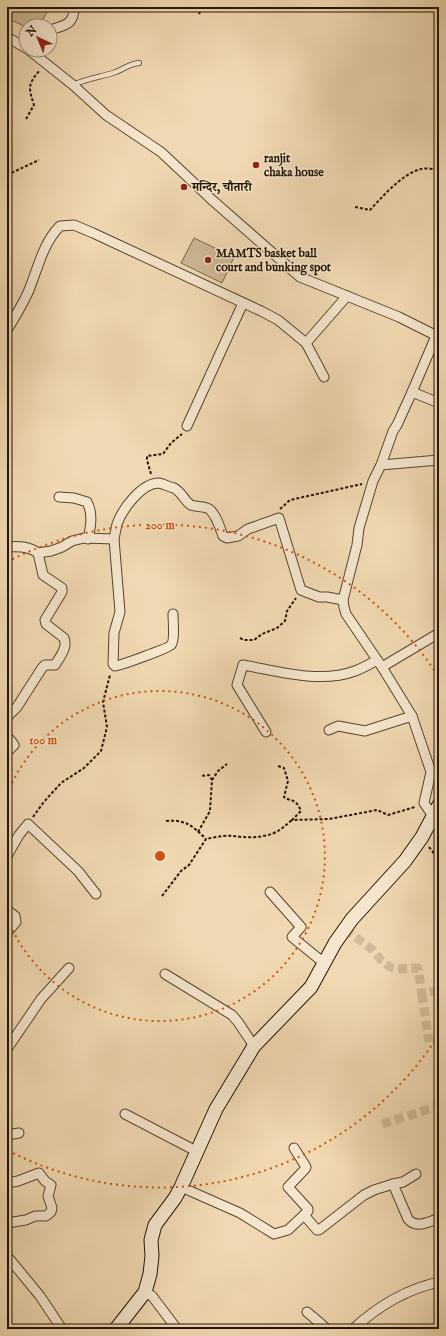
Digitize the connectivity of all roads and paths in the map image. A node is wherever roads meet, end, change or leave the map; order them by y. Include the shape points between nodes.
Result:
1 (202, 7) edge
2 (74, 9) edge
3 (109, 10) dead end
4 (199, 14) dead end
5 (58, 28) edge
6 (7, 37) edge
7 (18, 43) edge
8 (40, 58) edge
9 (47, 63) junction
10 (139, 63) dead end
11 (73, 85) junction
12 (26, 119) dead end
13 (38, 160) dead end
14 (434, 168) dead end
15 (7, 175) edge
16 (355, 207) dead end
17 (347, 296) junction
18 (243, 303) junction
19 (7, 330) edge
20 (438, 336) edge
21 (306, 343) junction
22 (324, 377) dead end
23 (412, 392) junction
24 (439, 403) edge
25 (187, 426) joint
26 (439, 460) edge
27 (381, 465) junction
28 (373, 481) junction
29 (151, 485) junction
30 (59, 497) dead end
31 (279, 518) junction
32 (88, 539) junction
33 (114, 539) junction
34 (7, 547) edge
35 (38, 552) junction
36 (301, 590) junction
37 (344, 600) junction
38 (173, 614) dead end
39 (439, 633) edge
40 (240, 638) dead end
41 (379, 663) junction
42 (113, 664) junction
43 (412, 716) junction
44 (7, 717) edge
45 (329, 730) dead end
46 (266, 732) dead end
47 (7, 736) edge
48 (7, 752) edge
49 (227, 764) dead end
50 (278, 766) dead end
51 (201, 776) dead end
52 (212, 780) junction
53 (424, 803) junction
54 (436, 810) edge
55 (292, 820) junction
56 (166, 821) dead end
57 (28, 824) junction
58 (198, 832) junction
59 (422, 837) junction
60 (206, 839) junction
61 (7, 856) edge
62 (439, 860) edge
63 (270, 892) dead end
64 (96, 894) dead end
65 (162, 896) dead end
66 (7, 910) edge
67 (7, 933) edge
68 (324, 963) junction
69 (69, 968) dead end
70 (164, 974) dead end
71 (254, 1046) junction
72 (7, 1049) edge
73 (125, 1114) dead end
74 (19, 1133) dead end
75 (7, 1135) edge
76 (294, 1148) dead end
77 (196, 1152) junction
78 (416, 1174) dead end
79 (7, 1183) edge
80 (393, 1184) junction
81 (181, 1187) junction
82 (304, 1215) junction
83 (439, 1218) edge
84 (8, 1223) edge
85 (7, 1232) edge
86 (7, 1256) edge
87 (439, 1282) edge
88 (145, 1292) junction
89 (307, 1312) dead end
90 (62, 1329) edge
91 (116, 1329) edge
92 (177, 1329) edge
93 (327, 1329) edge
94 (353, 1329) edge

1 - 4 path
2 - 3 path
2 - 5 street via 71,22
6 - 7 street
8 - 9 street
9 - 11 street
9 - 12 path via 29,86 34,105
10 - 11 lane
11 - 17 street via 106,115 161,152 300,277
13 - 15 path
14 - 16 path via 412,173 389,189 370,210
17 - 20 street
17 - 21 street
18 - 19 street via 74,225 60,226 45,247 28,291
18 - 21 street via 278,320
18 - 25 street
20 - 23 street
21 - 22 street
23 - 24 street
23 - 27 street via 393,431
25 - 29 path via 161,456 148,456
26 - 27 street
27 - 28 street
28 - 31 path via 290,500 278,511
28 - 37 street via 359,528
29 - 31 street via 159,483 169,486 192,505 209,509 227,538 238,536 248,529
29 - 33 street via 137,494 126,508 117,525
30 - 32 street via 87,502 91,518
31 - 36 street
32 - 33 street
32 - 35 street via 72,540 51,551
33 - 42 street via 120,612 114,633
34 - 35 street via 17,546
35 - 44 street via 43,575 62,588 45,620 46,624 66,641 55,665 46,665 42,668 17,707
36 - 37 street via 319,597
36 - 40 path via 287,611 285,621 277,628 254,640
37 - 41 street via 346,614
38 - 42 street via 172,645 120,666
39 - 41 street
41 - 43 street
41 - 46 street via 330,676 306,675 243,665 237,684
42 - 57 path via 103,702 107,727 101,751 84,768 61,783
43 - 45 street via 365,731 338,726
43 - 53 street via 431,772
47 - 48 street via 14,746
49 - 52 path
50 - 55 path via 284,768 288,781 284,797 293,800 301,810
51 - 52 path via 209,775
52 - 58 path via 210,811
53 - 54 street
53 - 55 path via 388,815 378,810 329,818
54 - 59 street
55 - 60 path via 283,828 269,834
56 - 58 path via 184,822
57 - 61 street
57 - 64 street via 78,871
58 - 60 path
59 - 62 path
59 - 68 street via 405,861 348,924
60 - 65 path via 190,866 181,871
63 - 68 street via 301,927 292,937
66 - 67 street via 15,916 16,922
68 - 71 street via 311,987
69 - 72 street via 29,1014
70 - 71 street via 232,1015
71 - 77 street via 216,1109
73 - 77 street
74 - 75 street
76 - 82 street via 306,1167 288,1187 308,1209
77 - 81 street
78 - 80 street via 403,1182
79 - 84 street via 39,1173 51,1185 48,1196 52,1208 46,1216
80 - 82 street via 364,1195 318,1230
80 - 83 street via 411,1223 416,1225
81 - 82 street via 240,1213 274,1234 288,1230
81 - 88 street via 155,1225 151,1240 150,1274
84 - 85 street
86 - 90 street via 40,1296
87 - 94 street via 395,1298 366,1316
88 - 91 street
88 - 92 street via 152,1296
89 - 93 street

